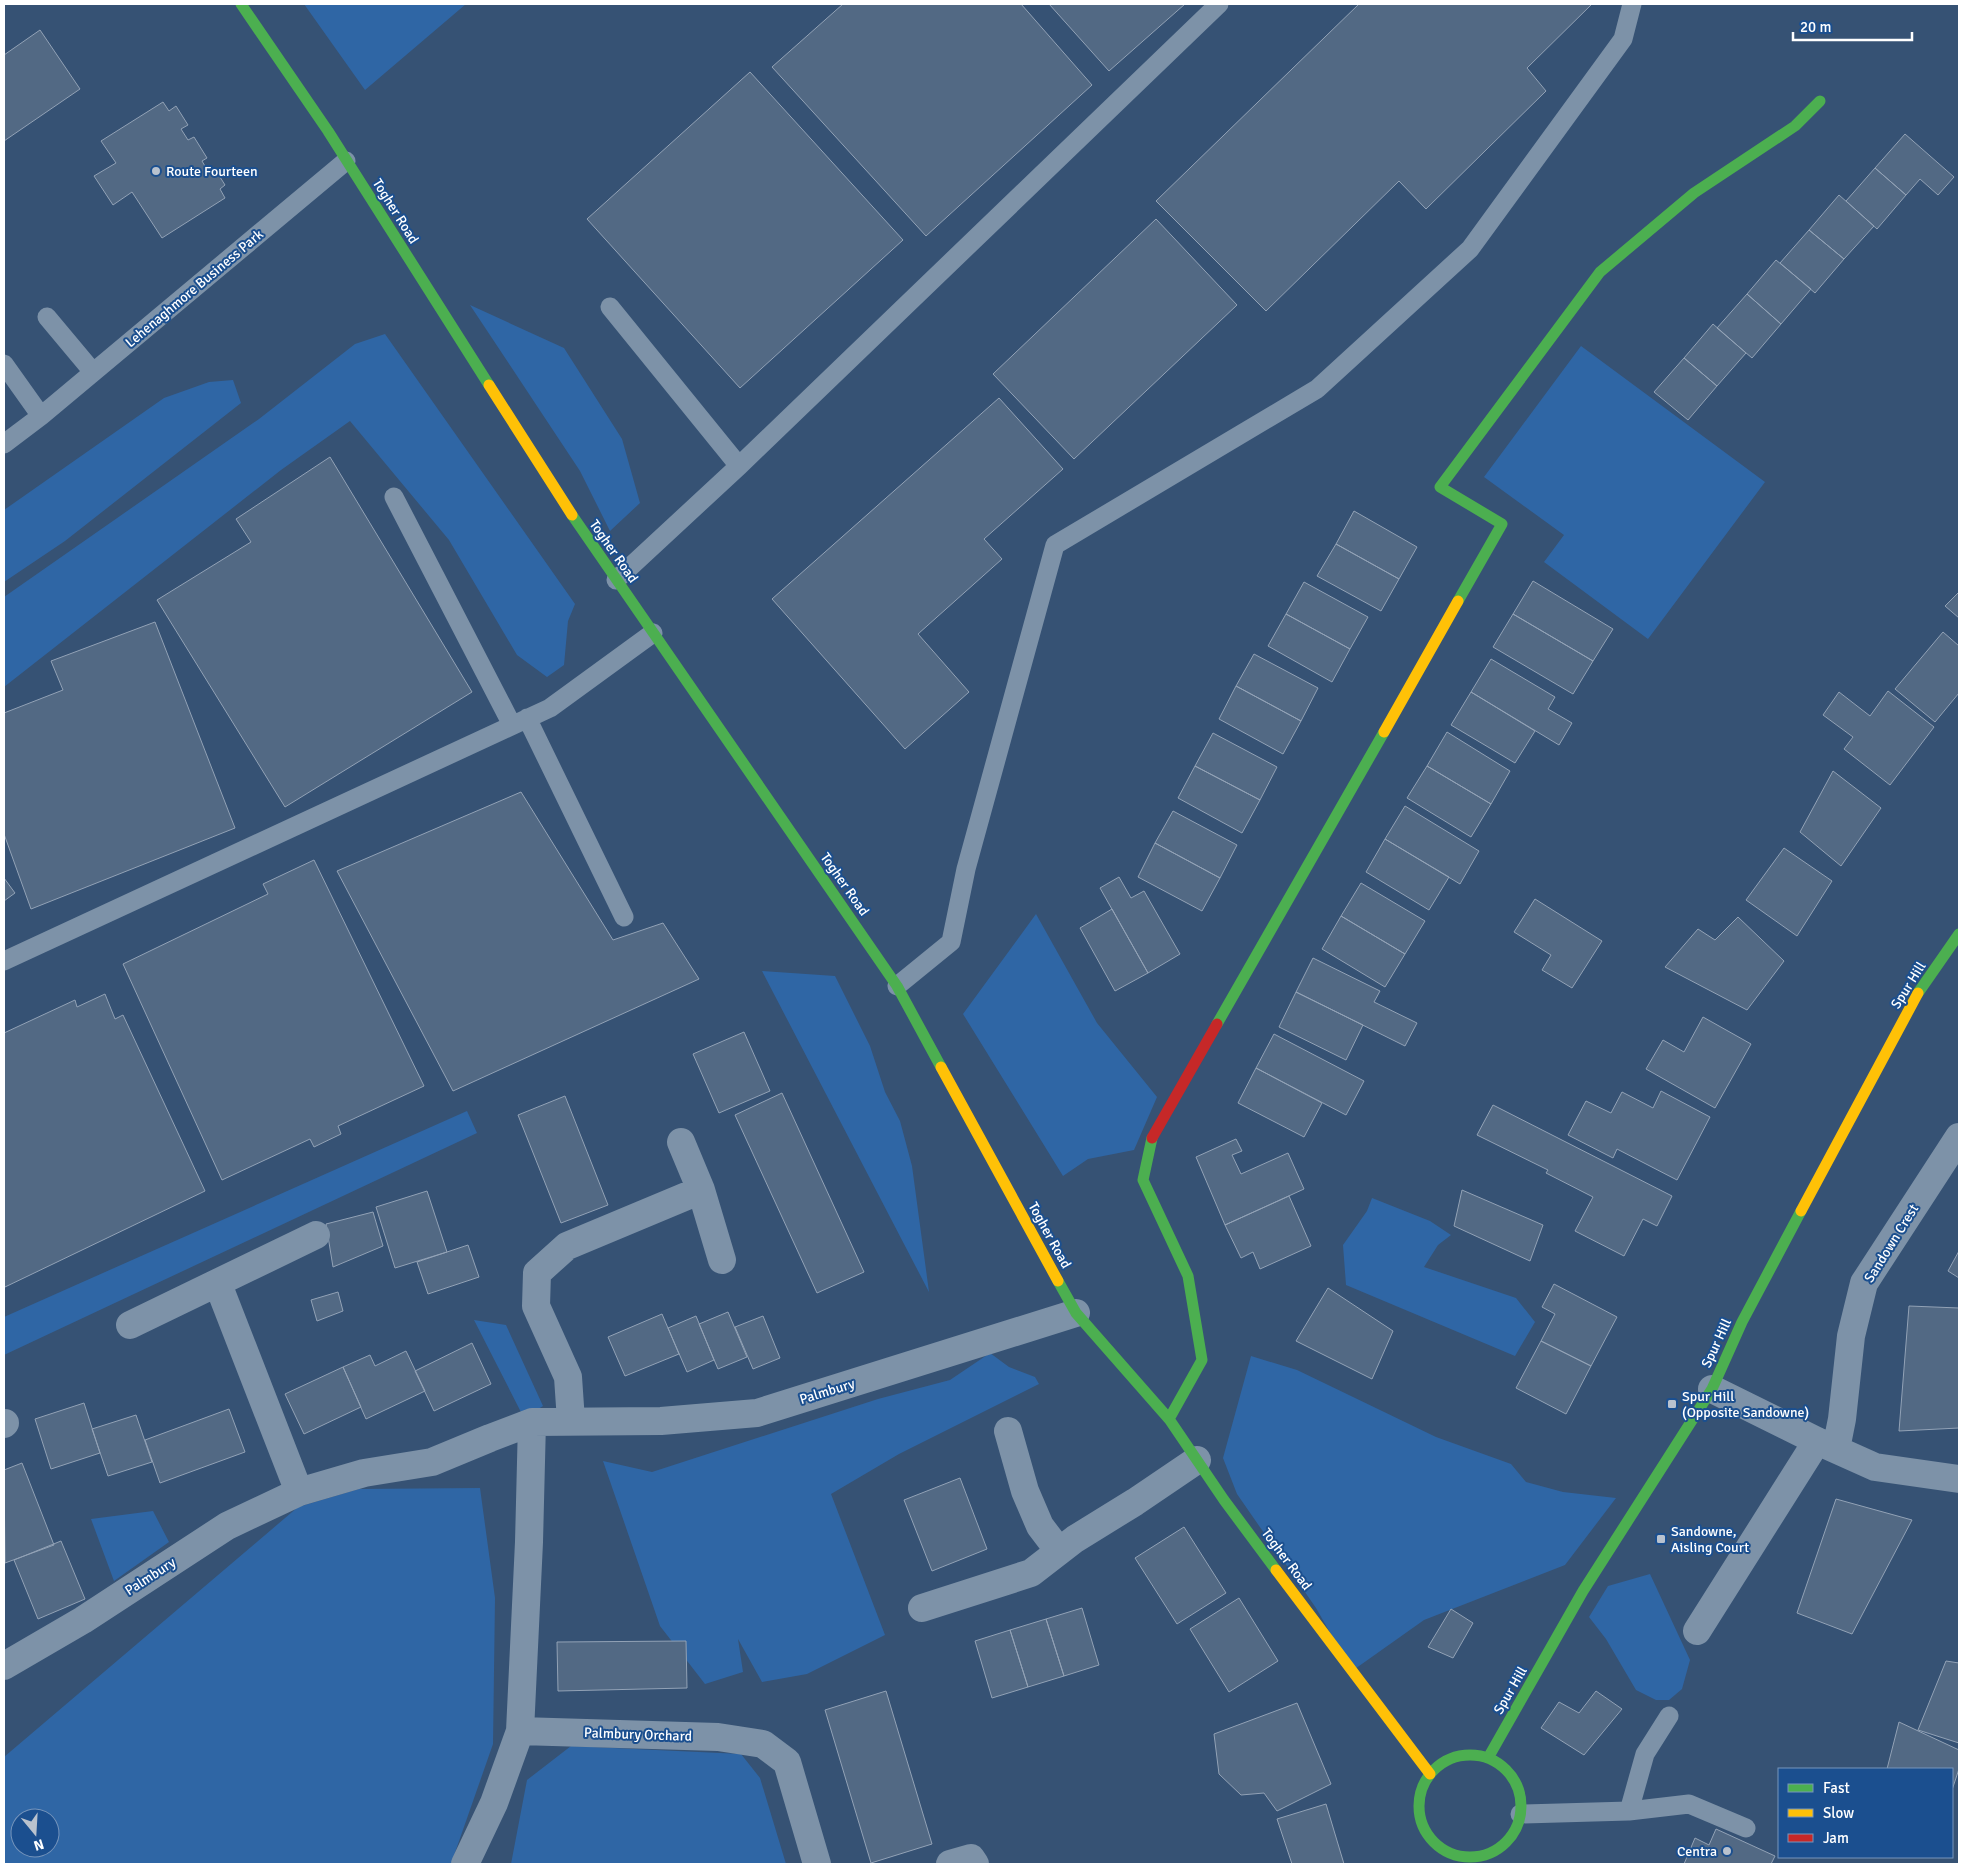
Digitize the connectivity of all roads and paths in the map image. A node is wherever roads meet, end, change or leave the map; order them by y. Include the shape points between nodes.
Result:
1 (241, 4) edge
2 (1219, 4) edge
3 (1632, 4) edge
4 (1820, 101) dead end
5 (346, 161) junction
6 (610, 307) dead end
7 (47, 317) dead end
8 (4, 364) edge
9 (93, 372) junction
10 (41, 416) junction
11 (4, 444) edge
12 (739, 466) junction
13 (394, 497) dead end
14 (616, 580) junction
15 (653, 633) junction
16 (520, 721) junction
17 (624, 917) dead end
18 (1959, 934) edge
19 (4, 961) edge
20 (897, 986) junction
21 (1959, 1137) edge
22 (681, 1142) dead end
23 (701, 1190) junction
24 (316, 1235) dead end
25 (722, 1260) dead end
26 (218, 1284) junction
27 (1076, 1313) junction
28 (130, 1325) dead end
29 (1712, 1389) junction
30 (1169, 1419) junction
31 (532, 1422) junction
32 (571, 1422) junction
33 (1008, 1431) dead end
34 (1826, 1445) junction
35 (1197, 1460) junction
36 (1959, 1479) edge
37 (299, 1492) junction
38 (1059, 1551) junction
39 (922, 1608) dead end
40 (1697, 1631) dead end
41 (4, 1666) edge
42 (1669, 1716) dead end
43 (520, 1730) junction
44 (1488, 1758) junction
45 (1430, 1774) junction
46 (1629, 1811) junction
47 (1520, 1814) junction
48 (1746, 1828) dead end
49 (1456, 1860) edge
50 (465, 1864) edge
51 (817, 1864) edge
52 (950, 1864) edge
53 (975, 1864) edge

1 - 5 street, Togher Road
2 - 12 lane
3 - 20 lane via 1623,39 1470,249 1317,389 1055,545 966,869 951,942
4 - 30 street via 1795,126 1694,194 1600,272 1440,487 1502,524 1150,1142 1143,1180 1188,1276 1202,1360
5 - 9 lane, Lehenaghmore Business Park
5 - 14 street, Togher Road via 584,536
6 - 12 lane
7 - 9 lane
8 - 10 lane
9 - 10 lane, Lehenaghmore Business Park
10 - 11 lane, Lehenaghmore Business Park
12 - 14 lane
13 - 16 lane
14 - 15 street, Togher Road
15 - 16 lane via 550,708
15 - 20 street, Togher Road
16 - 17 lane
16 - 19 lane
18 - 29 street, Spur Hill via 1918,992 1742,1322
20 - 27 street, Togher Road
21 - 34 street, Sandown Crest via 1864,1283 1851,1336 1842,1419
22 - 23 street
23 - 25 street
23 - 32 street via 567,1246 538,1272 536,1306 568,1377
24 - 26 street
26 - 28 street
26 - 37 street
27 - 30 street, Togher Road
27 - 32 street, Palmbury via 756,1413 660,1421
29 - 34 street
29 - 44 street, Spur Hill via 1583,1591
30 - 35 street, Togher Road
31 - 32 street, Palmbury
31 - 37 street, Palmbury via 432,1462 364,1473
31 - 43 street
33 - 38 street via 1025,1491 1040,1526
34 - 36 street via 1875,1467
34 - 40 street, Sandown Crest
35 - 38 street
35 - 45 street, Togher Road via 1235,1516
37 - 41 street, Palmbury via 227,1526 83,1620
38 - 39 street via 1031,1574
42 - 46 lane via 1645,1754
43 - 50 street via 494,1803
43 - 51 street, Palmbury Orchard via 718,1737 763,1744 787,1762
44 - 45 street via 1473,1755 1457,1757 1442,1763
44 - 47 street via 1514,1780 1520,1796
45 - 49 street via 1421,1788 1418,1805 1421,1822 1428,1837
46 - 47 lane
46 - 48 lane via 1689,1804
47 - 49 street via 1515,1830 1505,1844 1490,1853
52 - 53 street via 971,1858

